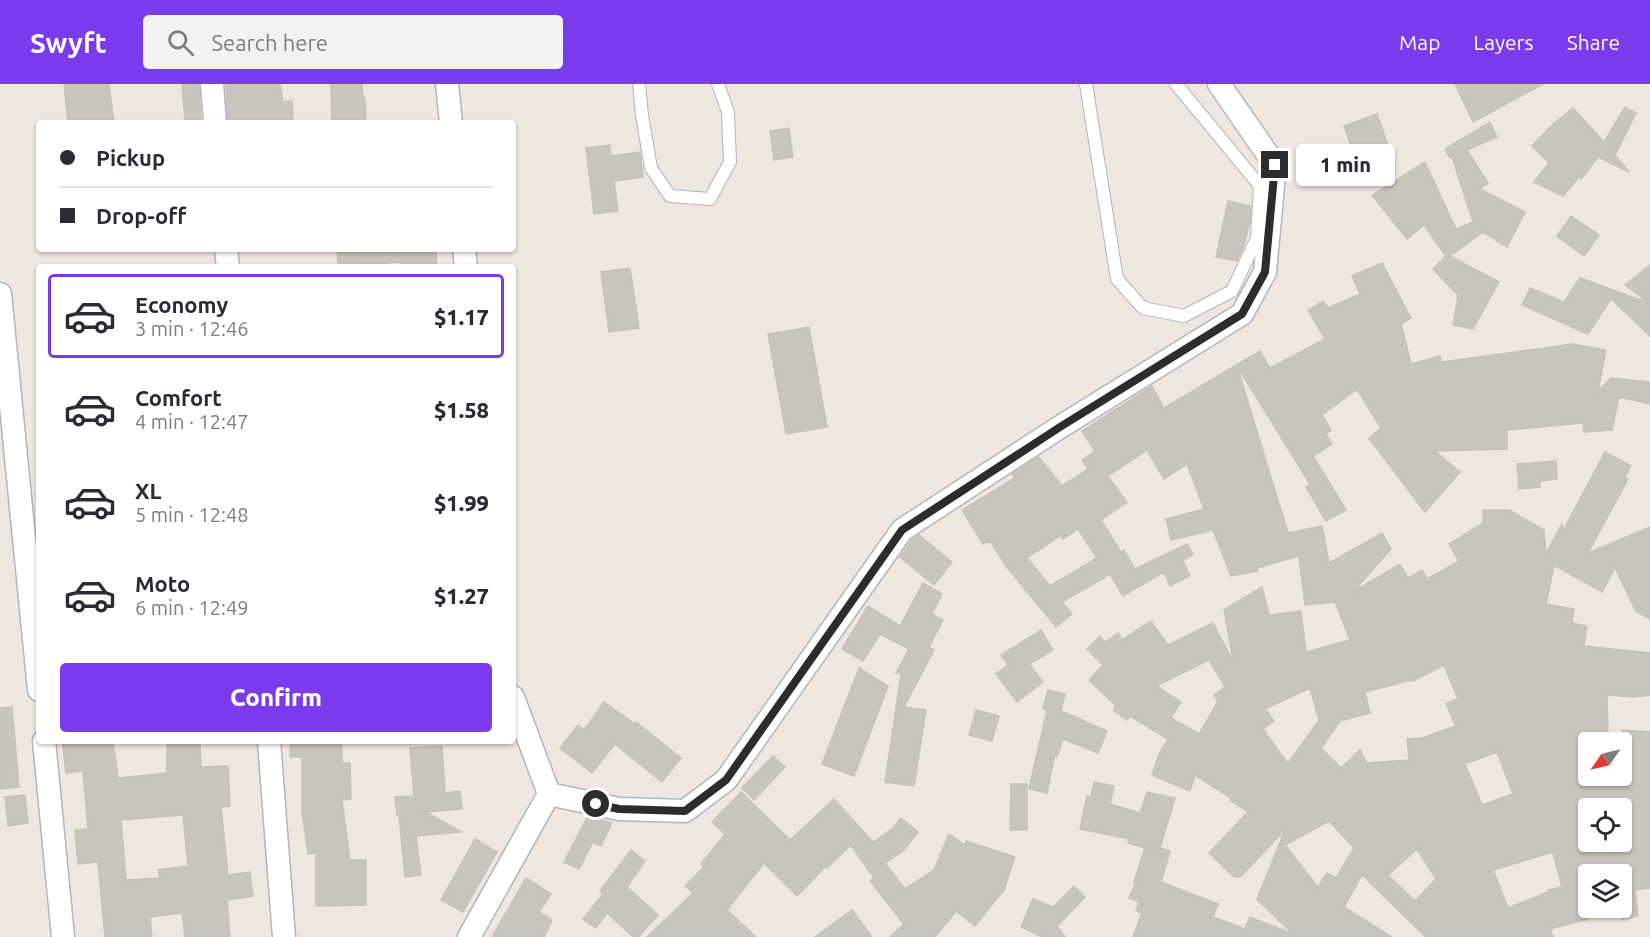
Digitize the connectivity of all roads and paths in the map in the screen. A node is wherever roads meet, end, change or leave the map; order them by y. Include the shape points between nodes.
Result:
1 (212, 84) edge
2 (447, 84) edge
3 (639, 84) edge
4 (718, 84) edge
5 (1086, 84) edge
6 (1176, 84) edge
7 (1219, 84) edge
8 (215, 120) edge
9 (451, 120) edge
10 (0, 294) edge
11 (36, 658) edge
12 (516, 706) edge
13 (44, 744) edge
14 (268, 744) edge
15 (549, 794) junction
16 (63, 937) edge
17 (284, 937) edge
18 (469, 937) edge

1 - 8 street
2 - 9 street
3 - 4 lane via 651,168 670,196 710,199 730,162 728,112
5 - 6 lane via 1117,279 1143,308 1184,316 1232,291 1257,238 1260,186
7 - 15 street via 1275,165 1265,272 1242,314 902,530 726,780 685,811 619,809
10 - 11 street
12 - 15 street
13 - 16 street
14 - 17 street
15 - 18 street

